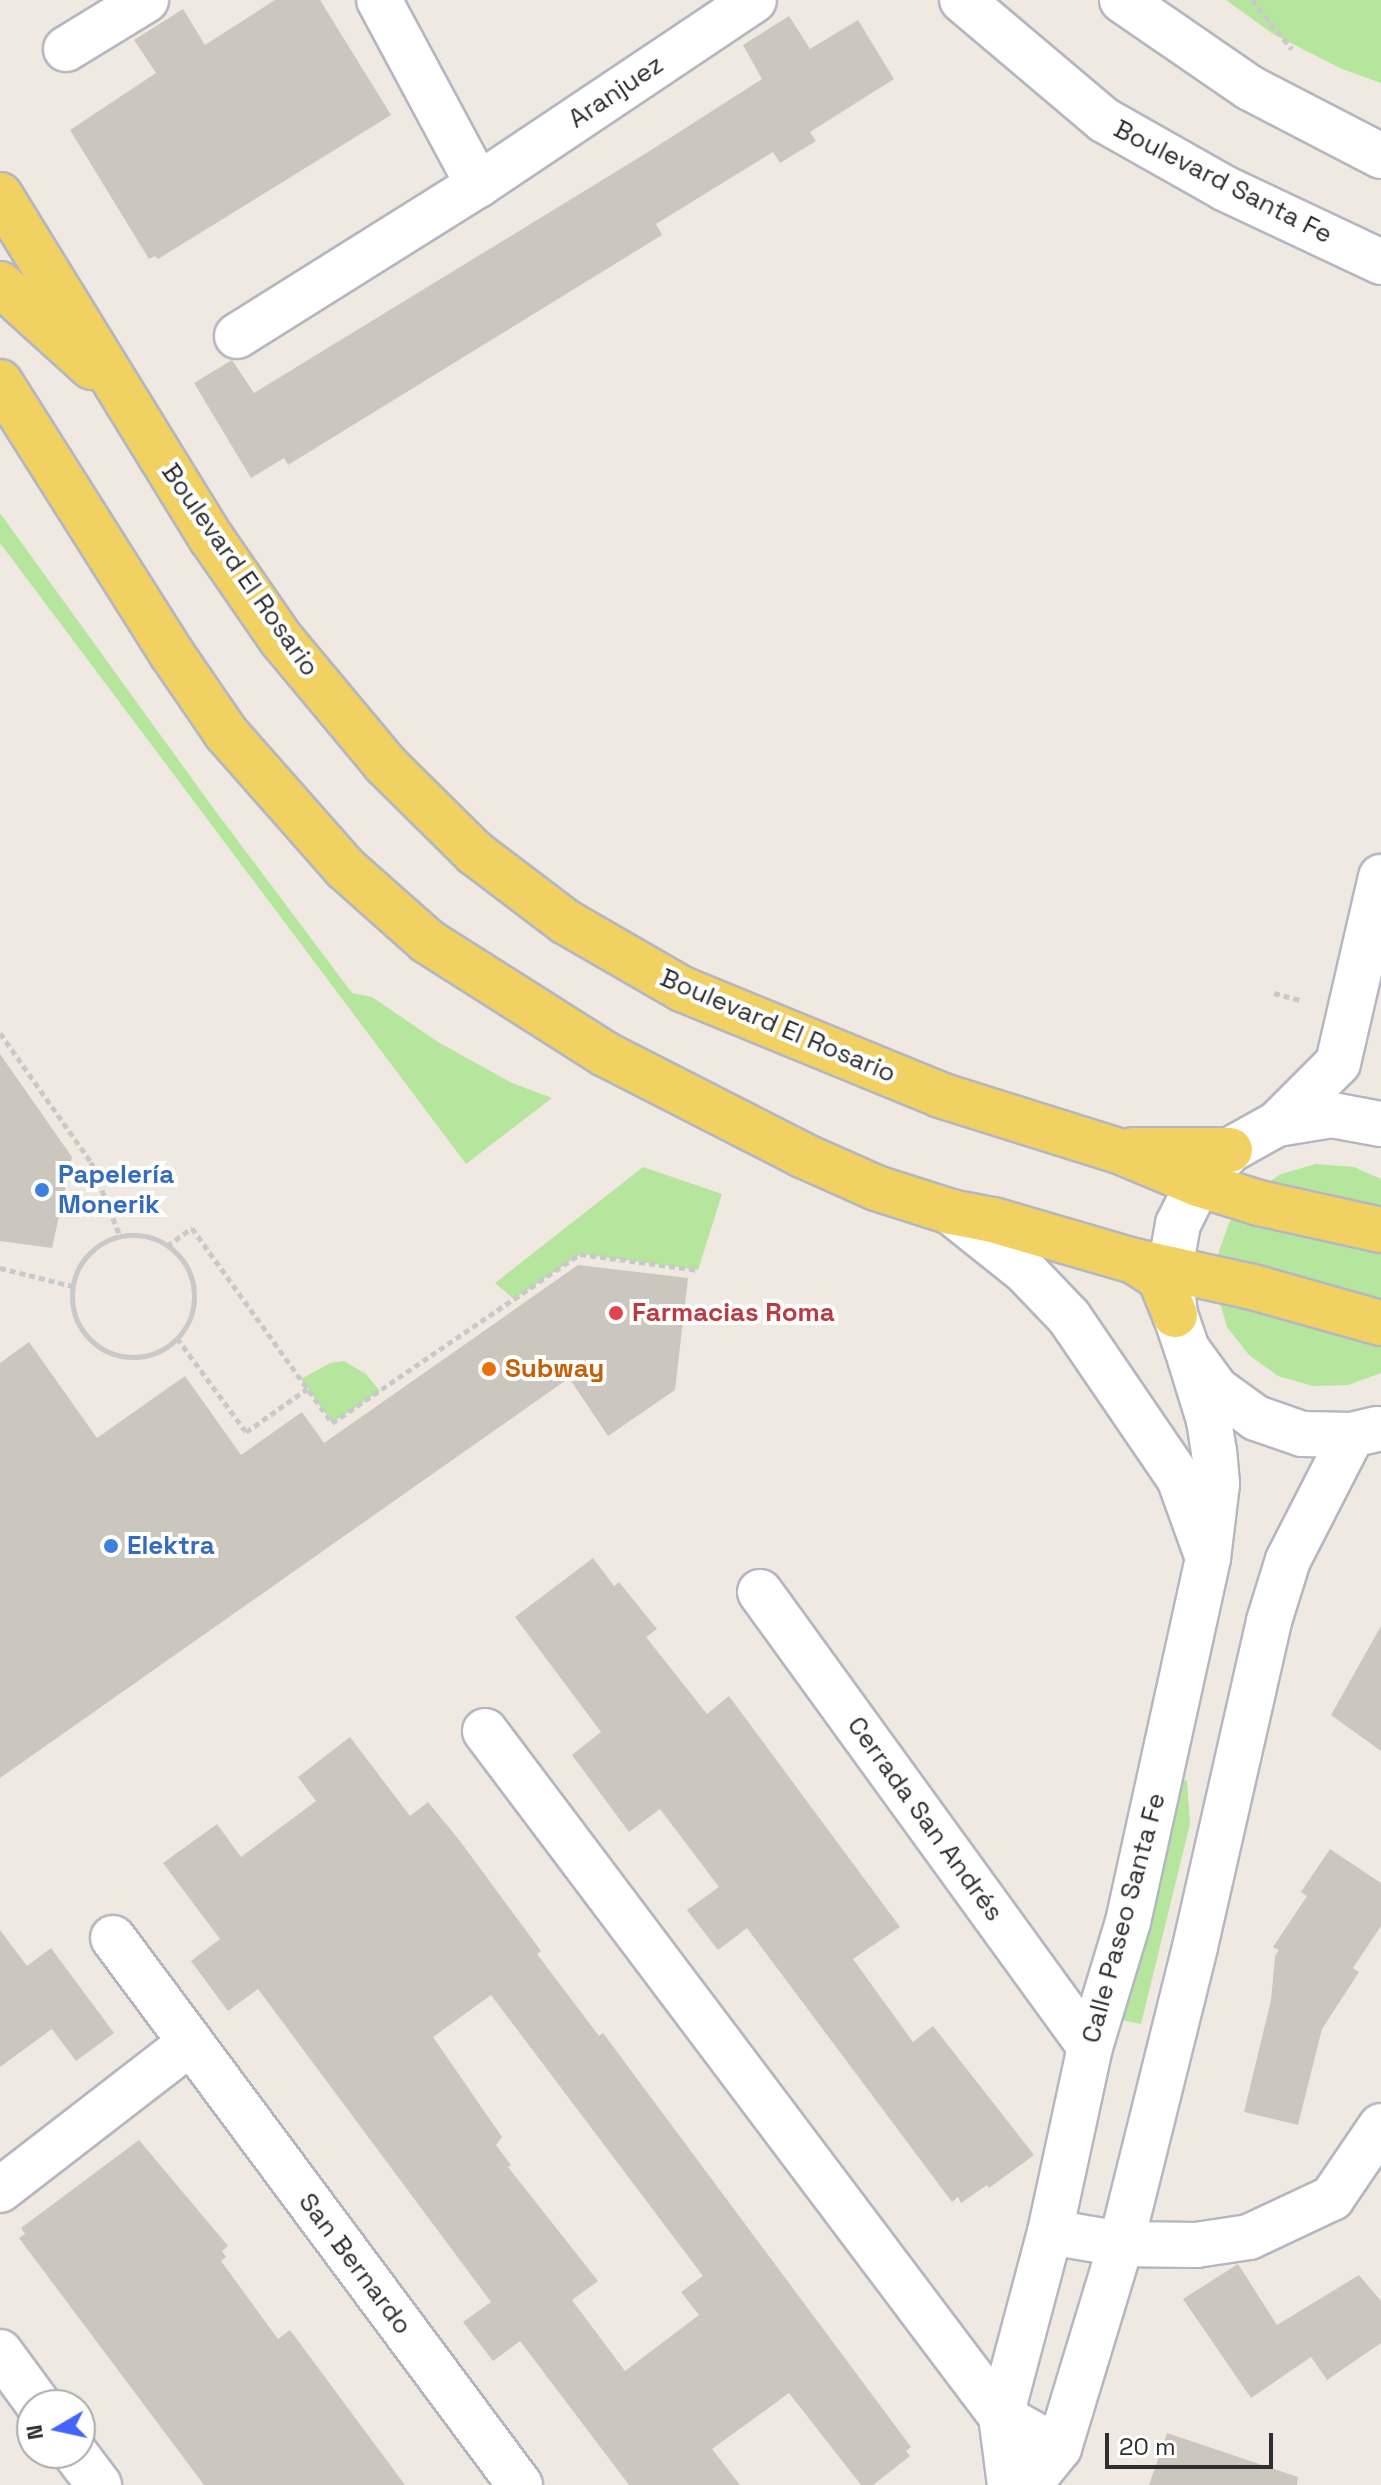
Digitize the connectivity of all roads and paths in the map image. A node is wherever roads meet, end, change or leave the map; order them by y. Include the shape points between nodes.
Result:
1 (146, 0) edge
2 (379, 0) edge
3 (754, 0) edge
4 (962, 0) edge
5 (1122, 0) edge
6 (1252, 0) edge
7 (66, 49) dead end
8 (1302, 55) dead end
9 (1381, 156) edge
10 (478, 185) junction
11 (0, 195) edge
12 (1381, 262) edge
13 (0, 284) edge
14 (237, 336) dead end
15 (0, 382) edge
16 (126, 398) junction
17 (1381, 877) edge
18 (0, 1033) edge
19 (1277, 1124) junction
20 (1381, 1124) edge
21 (1230, 1150) junction
22 (1119, 1151) junction
23 (1198, 1184) junction
24 (951, 1212) junction
25 (1381, 1230) edge
26 (120, 1236) junction
27 (167, 1246) junction
28 (1135, 1260) junction
29 (0, 1268) edge
30 (698, 1270) dead end
31 (72, 1286) junction
32 (1381, 1323) edge
33 (1181, 1332) junction
34 (177, 1338) junction
35 (307, 1389) junction
36 (1366, 1431) edge
37 (1208, 1558) junction
38 (760, 1592) dead end
39 (485, 1731) dead end
40 (113, 1938) dead end
41 (190, 2043) junction
42 (1090, 2047) junction
43 (1381, 2126) edge
44 (0, 2190) edge
45 (1050, 2232) junction
46 (1121, 2244) junction
47 (0, 2352) edge
48 (27, 2389) edge
49 (1001, 2416) junction
50 (1059, 2448) junction
51 (520, 2485) edge
52 (1010, 2485) edge
53 (1029, 2485) edge

1 - 7 street
2 - 10 street
3 - 10 street, Aranjuez
4 - 12 street, Boulevard Santa Fe via 1104,120 1224,188
5 - 9 street via 1250,88
6 - 8 path
10 - 14 street, Aranjuez
11 - 16 main road, Boulevard El Rosario
13 - 16 main road
15 - 24 main road via 226,733 346,869 427,941 605,1054 802,1155 876,1188
16 - 22 main road, Boulevard El Rosario via 281,639 385,764 475,853 566,922 682,989 940,1095
17 - 19 street via 1338,1063
18 - 26 path via 91,1162
19 - 20 street via 1332,1115
19 - 21 street
21 - 22 main road
21 - 23 street
22 - 23 main road, Boulevard El Rosario
23 - 25 main road, Boulevard El Rosario
23 - 28 street via 1178,1224
24 - 28 main road
24 - 37 street via 1025,1271 1069,1317 1179,1478
26 - 27 path via 138,1235
26 - 31 path via 88,1254
27 - 34 path via 188,1269 194,1289 192,1310
27 - 35 path via 192,1228
28 - 32 main road
28 - 33 main road via 1160,1278
29 - 31 path
30 - 35 path via 580,1254 332,1423
31 - 34 path via 79,1325 91,1342 109,1353 151,1355
33 - 36 street via 1216,1389 1256,1418 1302,1434
33 - 37 street, Calle Paseo Santa Fe via 1209,1420 1217,1484
34 - 35 path via 246,1432
36 - 46 street via 1288,1560 1269,1621
37 - 42 street, Calle Paseo Santa Fe via 1128,1922
38 - 42 street, Cerrada San Andrés
39 - 49 street
40 - 41 street, San Bernardo
41 - 44 street
41 - 51 street, San Bernardo
42 - 45 street, Calle Paseo Santa Fe
43 - 46 street via 1332,2198 1249,2237 1196,2245
45 - 46 street
45 - 49 street, Calle Paseo Santa Fe
46 - 50 street
47 - 48 street
49 - 50 street
49 - 52 street, Calle Paseo Santa Fe
50 - 53 street

